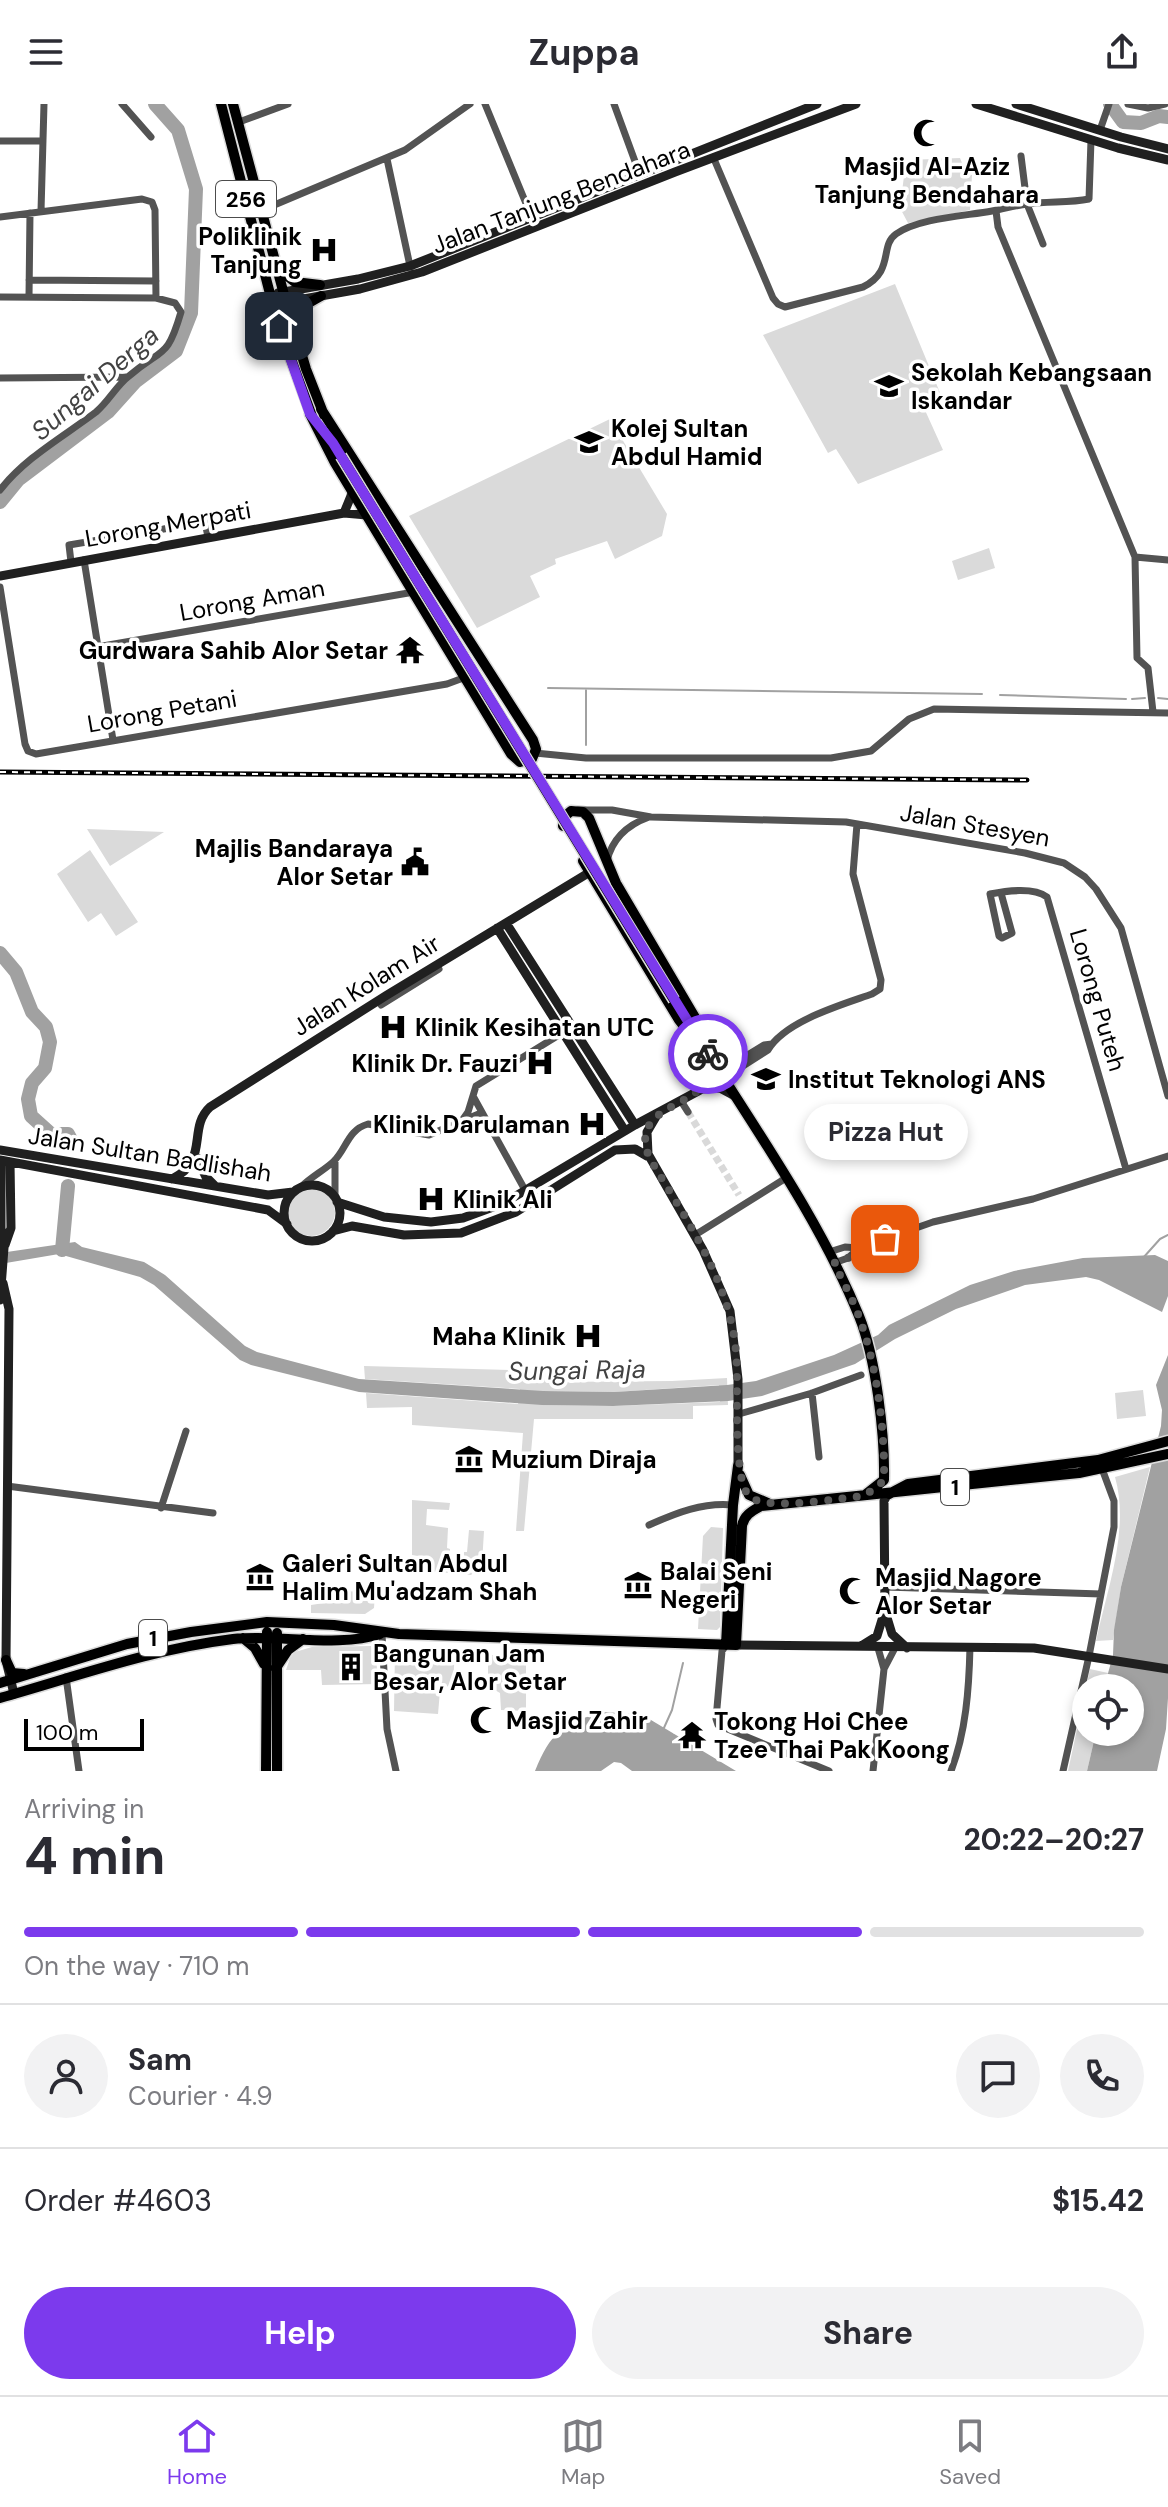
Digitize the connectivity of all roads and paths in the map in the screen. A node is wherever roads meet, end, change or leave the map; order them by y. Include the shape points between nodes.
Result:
1 (44, 104) edge
2 (122, 104) edge
3 (221, 104) edge
4 (233, 104) edge
5 (288, 104) edge
6 (470, 104) edge
7 (485, 104) edge
8 (614, 104) edge
9 (817, 104) edge
10 (856, 104) edge
11 (976, 104) edge
12 (1016, 104) edge
13 (1109, 104) edge
14 (1128, 104) edge
15 (1165, 104) edge
16 (799, 107) edge
17 (239, 122) junction
18 (1100, 130) junction
19 (151, 137) dead end
20 (1091, 140) junction
21 (0, 141) edge
22 (43, 141) junction
23 (1168, 149) edge
24 (1021, 156) dead end
25 (387, 159) junction
26 (714, 159) junction
27 (1168, 160) edge
28 (640, 175) junction
29 (1027, 204) junction
30 (41, 211) junction
31 (260, 211) junction
32 (996, 211) junction
33 (30, 213) junction
34 (0, 217) edge
35 (532, 218) junction
36 (1043, 244) dead end
37 (276, 266) junction
38 (410, 266) junction
39 (29, 280) junction
40 (156, 281) junction
41 (320, 290) junction
42 (0, 297) edge
43 (29, 297) junction
44 (284, 297) junction
45 (156, 298) junction
46 (272, 299) junction
47 (292, 323) junction
48 (126, 377) junction
49 (0, 378) edge
50 (316, 411) junction
51 (1, 487) edge
52 (353, 491) junction
53 (344, 513) junction
54 (367, 515) junction
55 (208, 537) junction
56 (1135, 557) junction
57 (84, 560) junction
58 (1168, 560) edge
59 (71, 562) junction
60 (0, 576) edge
61 (0, 587) edge
62 (414, 592) junction
63 (97, 647) junction
64 (466, 677) junction
65 (1153, 712) junction
66 (1168, 713) edge
67 (113, 740) junction
68 (535, 753) junction
69 (576, 811) junction
70 (651, 817) junction
71 (857, 824) junction
72 (607, 866) junction
73 (590, 872) junction
74 (1001, 893) junction
75 (506, 923) junction
76 (497, 928) junction
77 (439, 969) dead end
78 (381, 1005) dead end
79 (572, 1027) junction
80 (563, 1032) junction
81 (707, 1052) junction
82 (721, 1073) junction
83 (473, 1089) junction
84 (702, 1089) junction
85 (736, 1096) junction
86 (1168, 1096) edge
87 (681, 1101) junction
88 (688, 1112) tunnel mouth
89 (481, 1113) junction
90 (659, 1113) junction
91 (461, 1122) junction
92 (635, 1125) junction
93 (625, 1131) junction
94 (0, 1150) edge
95 (196, 1156) junction
96 (1168, 1156) edge
97 (650, 1159) junction
98 (335, 1160) junction
99 (4, 1161) edge
100 (1126, 1169) junction
101 (786, 1178) junction
102 (172, 1179) junction
103 (215, 1186) junction
104 (297, 1190) junction
105 (525, 1190) junction
106 (739, 1195) tunnel mouth
107 (336, 1200) junction
108 (745, 1204) junction
109 (287, 1224) junction
110 (333, 1231) junction
111 (695, 1235) junction
112 (859, 1248) junction
113 (829, 1252) junction
114 (834, 1263) junction
115 (3, 1283) junction
116 (0, 1300) edge
117 (861, 1375) dead end
118 (812, 1393) junction
119 (739, 1408) junction
120 (186, 1431) dead end
121 (1168, 1441) edge
122 (1168, 1454) edge
123 (819, 1457) dead end
124 (1114, 1461) junction
125 (885, 1462) junction
126 (1100, 1465) junction
127 (738, 1466) junction
128 (4, 1484) edge
129 (881, 1484) joint
130 (908, 1484) junction
131 (887, 1495) junction
132 (863, 1496) junction
133 (770, 1504) junction
134 (733, 1505) junction
135 (161, 1508) junction
136 (213, 1513) dead end
137 (649, 1525) dead end
138 (3, 1581) edge
139 (885, 1587) junction
140 (1101, 1594) junction
141 (885, 1610) junction
142 (272, 1622) junction
143 (381, 1634) junction
144 (272, 1637) junction
145 (243, 1638) junction
146 (305, 1638) junction
147 (731, 1645) junction
148 (858, 1647) junction
149 (970, 1647) junction
150 (878, 1648) junction
151 (895, 1648) junction
152 (907, 1648) junction
153 (1093, 1656) junction
154 (6, 1660) junction
155 (271, 1668) junction
156 (884, 1669) junction
157 (1168, 1669) edge
158 (42, 1670) junction
159 (66, 1677) junction
160 (4, 1690) edge
161 (79, 1771) edge
162 (266, 1771) edge
163 (277, 1771) edge
164 (396, 1771) edge
165 (829, 1771) edge
166 (873, 1771) edge
167 (951, 1771) edge
168 (1063, 1771) edge

1 - 22 street
2 - 19 street
3 - 46 main road, 256
4 - 17 main road, 256
5 - 17 street
6 - 25 street
7 - 35 street
8 - 28 street
9 - 16 main road, Jalan Tanjung Bendahara
10 - 26 main road, Jalan Tanjung Bendahara
11 - 20 main road
12 - 18 main road
13 - 18 street
14 - 15 street
16 - 28 main road, Jalan Tanjung Bendahara
17 - 31 main road, 256
18 - 23 main road
20 - 27 main road
20 - 29 street via 1089,199
21 - 22 street
22 - 30 street
24 - 29 street
25 - 31 street
25 - 38 street
26 - 32 street via 773,298 785,307 874,281 889,242 905,229
26 - 41 main road, Jalan Tanjung Bendahara via 422,272 360,289
28 - 35 main road, Jalan Tanjung Bendahara
29 - 32 street
29 - 36 street
30 - 33 street
30 - 40 street via 152,202
31 - 37 main road, 256
32 - 56 street via 998,227
33 - 34 street
33 - 39 street
35 - 38 main road, Jalan Tanjung Bendahara
37 - 41 main road via 295,282
37 - 44 main road, 256
38 - 41 main road, Jalan Tanjung Bendahara
39 - 40 street
39 - 43 street
40 - 45 street
41 - 44 main road, Jalan Tanjung Bendahara
41 - 47 main road
42 - 43 street
43 - 45 street
44 - 46 main road, Jalan Tanjung Bendahara
44 - 47 main road, 256
45 - 48 street via 180,307 173,340
46 - 50 main road, 256
47 - 50 main road, 256
48 - 49 street
48 - 51 street via 95,412
50 - 52 main road via 335,463
50 - 68 main road via 533,740
50 - 81 main road, 256, bridge
52 - 53 main road
52 - 54 main road
53 - 54 main road, Lorong Merpati
53 - 55 main road, Lorong Merpati
54 - 62 main road
55 - 57 main road, Lorong Merpati
55 - 59 street via 205,522 69,545
56 - 58 street
56 - 65 street via 1137,658 1148,668
57 - 59 main road, Lorong Merpati
57 - 63 street
59 - 60 main road, Lorong Merpati
61 - 67 street, Lorong Petani via 28,751 36,754
62 - 63 street, Lorong Aman
62 - 64 main road
63 - 67 street
64 - 67 street, Lorong Petani
64 - 68 main road via 514,759 526,762
65 - 66 street
65 - 68 street via 934,709 909,719 871,751 831,758 586,758
69 - 70 street, Jalan Stesyen
69 - 72 main road via 589,818
69 - 73 main road via 562,823
70 - 71 street, Jalan Stesyen
70 - 72 street via 622,833
71 - 82 street via 853,875 880,989 816,1014
71 - 86 street, Jalan Stesyen via 1025,853 1073,867 1106,901 1121,928
72 - 82 main road via 720,1060
73 - 75 main road, Jalan Kolam Air
73 - 81 main road via 679,1020
74 - 74 street, Lorong Puteh via 1012,933 1002,938 989,896
74 - 100 street, Lorong Puteh via 1037,892 1047,897
75 - 76 main road, Jalan Kolam Air
75 - 79 main road
76 - 80 main road
76 - 95 main road, Jalan Kolam Air via 210,1107 202,1118
77 - 78 street
79 - 80 street
79 - 92 main road
80 - 83 street
80 - 93 main road
81 - 82 main road, 256
81 - 84 main road via 711,1072
82 - 85 main road, 256
83 - 89 street
83 - 91 street
84 - 85 main road via 720,1088
84 - 87 main road
85 - 101 main road, 256
87 - 88 street
87 - 90 main road
89 - 91 street
89 - 105 street
90 - 92 main road
90 - 97 main road via 647,1132
91 - 98 street via 429,1135 368,1124 352,1133
92 - 93 main road
93 - 105 main road
94 - 102 main road, Jalan Sultan Badlishah
95 - 102 main road
95 - 103 main road
96 - 100 street
97 - 110 main road via 635,1149 615,1150 534,1202 468,1231 416,1235 352,1226
97 - 111 main road
98 - 104 street
98 - 107 street
99 - 109 main road, Jalan Sultan Badlishah via 268,1210
99 - 115 main road via 11,1228 4,1248
100 - 112 street
101 - 108 street
101 - 113 main road, 256
102 - 103 main road, Jalan Sultan Badlishah
103 - 104 main road, Jalan Sultan Badlishah via 268,1195
104 - 107 main road via 320,1186
104 - 109 main road via 284,1207
105 - 107 main road via 451,1221 384,1217
106 - 108 street
107 - 110 main road via 340,1215
108 - 111 street
109 - 110 main road via 312,1241
111 - 119 main road via 730,1311
112 - 113 street
112 - 114 street
113 - 114 main road, 256
114 - 125 main road, 256 via 866,1337
115 - 116 main road
115 - 128 main road via 9,1309
117 - 118 street
118 - 119 street
118 - 123 street
119 - 127 main road
120 - 135 street
121 - 124 main road, 1
122 - 124 main road, 1
124 - 126 main road, 1
125 - 129 main road, 256
125 - 130 main road via 892,1480
126 - 130 main road, 1
126 - 131 main road, 1
126 - 140 street via 1114,1501
127 - 133 main road via 749,1495
127 - 134 main road
128 - 135 street
128 - 138 main road
129 - 132 main road, 1
130 - 131 main road, 1
131 - 132 main road, 1
131 - 139 main road
132 - 133 main road, 1
133 - 147 main road via 743,1520
134 - 137 street via 684,1510
134 - 147 main road
135 - 136 street
138 - 154 main road
139 - 140 street
139 - 141 main road
140 - 153 street
141 - 148 main road via 877,1636
141 - 152 main road via 892,1634
142 - 143 main road, 1 via 364,1627
142 - 144 main road
142 - 158 main road, 1 via 161,1636
143 - 146 main road, 1 via 364,1639
143 - 147 main road, 1
143 - 164 street via 387,1729
144 - 145 main road, 1
144 - 146 main road, 1
144 - 155 main road
145 - 155 main road
145 - 159 main road, 1 via 195,1644
146 - 155 main road
147 - 148 main road
147 - 165 street via 722,1651 718,1725
148 - 150 main road
149 - 152 main road
149 - 153 main road
149 - 167 street via 969,1693
150 - 151 main road
150 - 156 street
151 - 152 main road
151 - 156 street
153 - 157 main road
153 - 168 street
154 - 158 main road via 15,1675
154 - 160 main road
155 - 162 main road
155 - 163 main road
156 - 166 street
158 - 160 main road, 1
159 - 160 main road, 1
159 - 161 street

